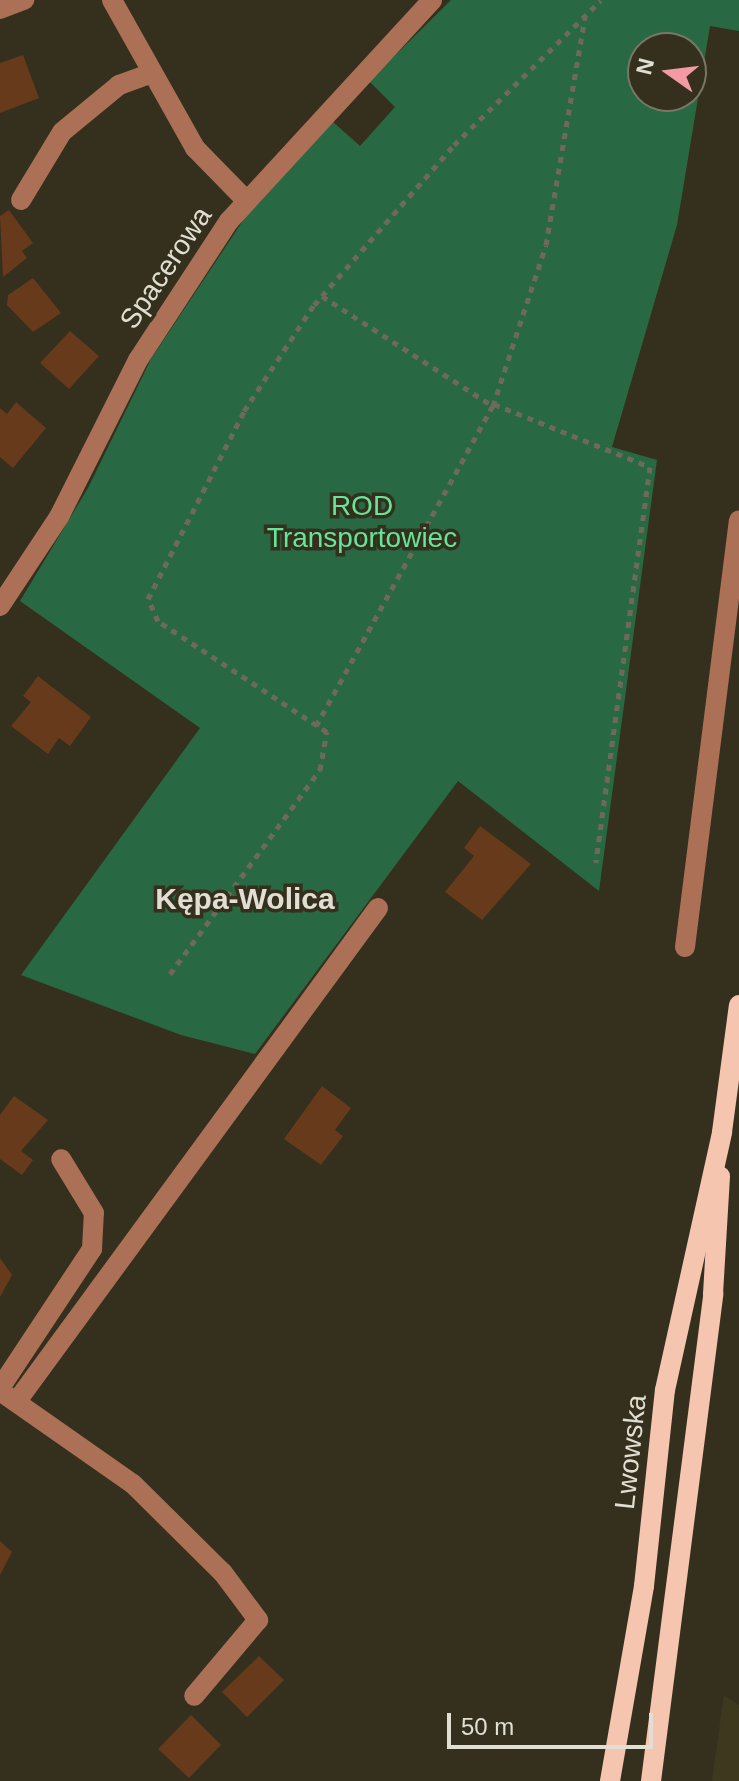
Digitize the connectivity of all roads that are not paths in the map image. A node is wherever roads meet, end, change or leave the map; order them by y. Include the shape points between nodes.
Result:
1 (24, 0) edge
2 (112, 0) edge
3 (432, 0) edge
4 (0, 9) edge
5 (152, 73) junction
6 (21, 200) dead end
7 (246, 200) junction
8 (739, 520) edge
9 (0, 606) edge
10 (378, 908) dead end
11 (685, 947) dead end
12 (739, 1005) edge
13 (722, 1132) junction
14 (61, 1159) dead end
15 (6, 1393) edge
16 (194, 1696) dead end
17 (610, 1781) edge
18 (651, 1781) edge

1 - 4 street
2 - 5 street
3 - 7 street, Spacerowa
5 - 6 street via 119,85 62,132
5 - 7 street via 195,148
7 - 9 street, Spacerowa via 164,318 59,517
8 - 11 street
10 - 15 street
12 - 13 main road, Lwowska
13 - 17 main road, Lwowska via 665,1390 644,1586
13 - 18 main road, Lwowska via 713,1294
14 - 15 street via 94,1213 92,1249
15 - 16 street via 133,1484 223,1573 258,1620

